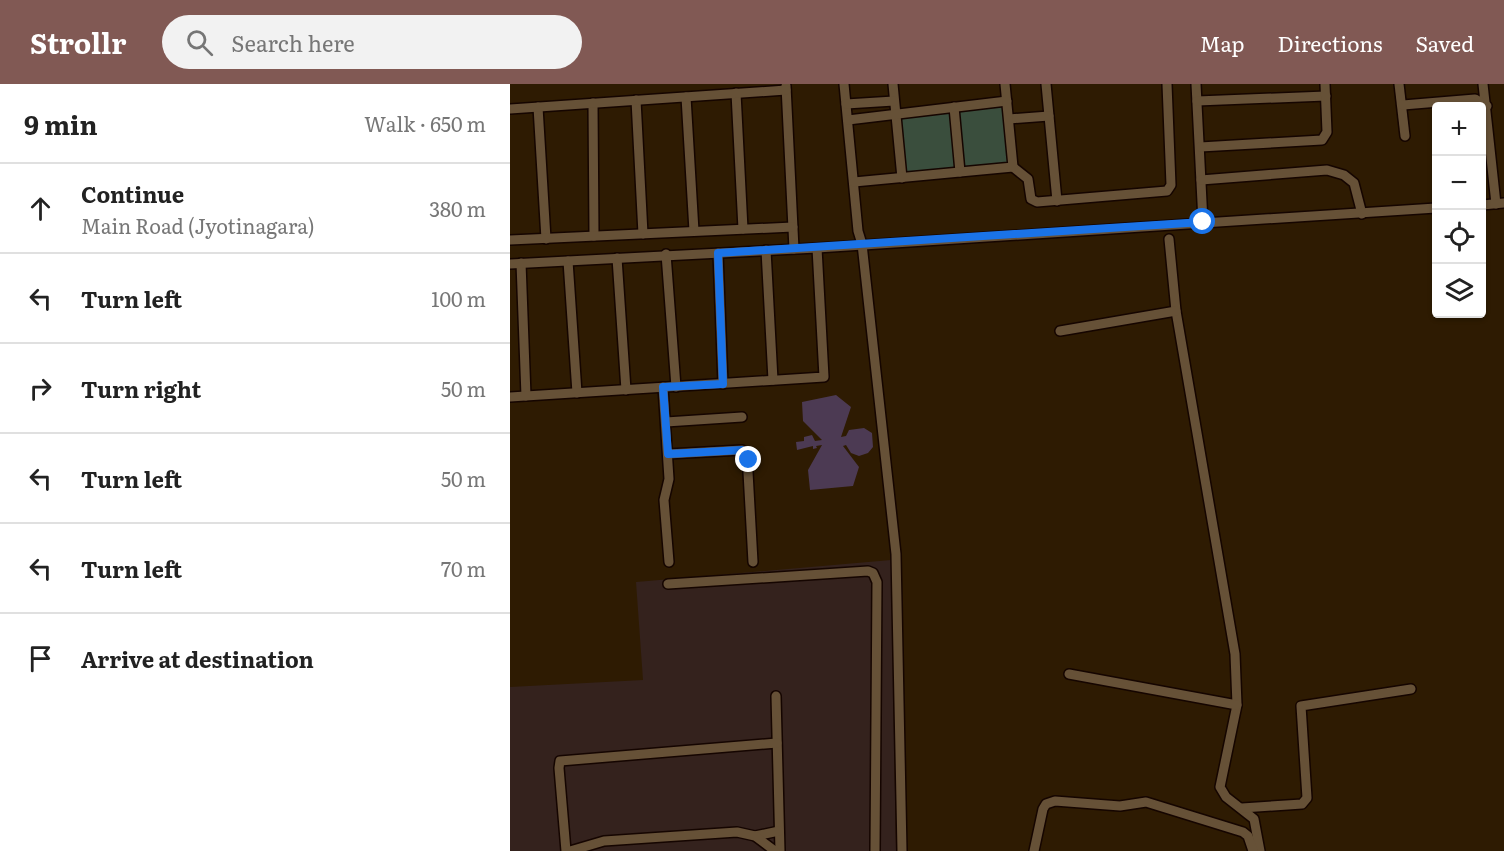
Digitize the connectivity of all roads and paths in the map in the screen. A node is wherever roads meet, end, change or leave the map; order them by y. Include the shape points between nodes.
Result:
1 (709, 84) edge
2 (844, 84) edge
3 (893, 84) edge
4 (1005, 84) edge
5 (1046, 84) edge
6 (1167, 84) edge
7 (1196, 84) edge
8 (1325, 84) edge
9 (1400, 84) edge
10 (1483, 84) edge
11 (786, 87) edge
12 (748, 88) edge
13 (736, 93) junction
14 (709, 95) junction
15 (1326, 96) junction
16 (686, 97) junction
17 (636, 100) junction
18 (894, 101) junction
19 (1007, 101) junction
20 (1197, 101) junction
21 (1439, 102) edge
22 (1480, 102) edge
23 (1485, 102) edge
24 (593, 103) junction
25 (1432, 103) edge
26 (846, 104) junction
27 (1403, 105) junction
28 (1486, 106) edge
29 (538, 107) junction
30 (954, 107) junction
31 (510, 109) edge
32 (896, 115) junction
33 (1049, 116) junction
34 (1009, 119) junction
35 (848, 120) junction
36 (1405, 135) dead end
37 (1200, 147) junction
38 (1013, 167) junction
39 (960, 172) junction
40 (902, 177) junction
41 (1201, 180) junction
42 (854, 182) junction
43 (1057, 201) junction
44 (1500, 203) edge
45 (1432, 208) edge
46 (1362, 214) junction
47 (1203, 222) junction
48 (793, 227) junction
49 (743, 229) junction
50 (694, 231) junction
51 (643, 234) junction
52 (594, 236) junction
53 (546, 239) junction
54 (1169, 239) dead end
55 (510, 240) edge
56 (862, 244) junction
57 (817, 248) junction
58 (794, 249) junction
59 (766, 250) junction
60 (718, 253) junction
61 (666, 254) junction
62 (617, 258) junction
63 (568, 261) junction
64 (521, 263) junction
65 (510, 264) edge
66 (1176, 311) junction
67 (1060, 331) dead end
68 (773, 380) junction
69 (723, 384) junction
70 (663, 387) junction
71 (676, 387) junction
72 (626, 390) junction
73 (577, 393) junction
74 (526, 396) junction
75 (510, 397) edge
76 (742, 417) dead end
77 (666, 422) junction
78 (668, 454) junction
79 (669, 562) dead end
80 (753, 562) dead end
81 (668, 584) dead end
82 (1069, 674) dead end
83 (1411, 688) dead end
84 (776, 696) dead end
85 (1236, 705) junction
86 (777, 743) junction
87 (1242, 808) junction
88 (779, 831) junction
89 (755, 836) junction
90 (628, 839) junction
91 (568, 851) edge
92 (629, 851) edge
93 (778, 851) edge
94 (875, 851) edge
95 (902, 851) edge
96 (1034, 851) edge
97 (1253, 851) edge
98 (1260, 851) edge

1 - 14 street
2 - 26 street
3 - 18 street
4 - 19 street
5 - 33 street
6 - 43 street via 1171,188 1162,193
7 - 20 street
8 - 15 street
9 - 27 street
10 - 23 street
11 - 12 street
11 - 48 street
12 - 13 street
13 - 14 street
13 - 49 street
14 - 16 street
15 - 20 street
15 - 37 street via 1327,132 1322,140
16 - 17 street
16 - 50 street
17 - 24 street
17 - 51 street
18 - 26 street
18 - 32 street
19 - 30 street
19 - 34 street
20 - 37 street
21 - 22 street
24 - 29 street
24 - 52 street
25 - 27 street
26 - 35 street
27 - 36 street
28 - 44 street
29 - 31 street
29 - 53 street
30 - 32 street
30 - 39 street
32 - 35 street
32 - 40 street
33 - 34 street
33 - 43 street
34 - 38 street
35 - 42 street
37 - 41 street
38 - 39 street
38 - 43 street via 1028,179 1033,201
39 - 40 street
40 - 42 street
41 - 46 street via 1327,170 1354,183
41 - 47 street
42 - 56 street
45 - 46 street
46 - 47 street
47 - 56 street
48 - 49 street
48 - 58 street
49 - 50 street
50 - 51 street
51 - 52 street
52 - 53 street
53 - 55 street
54 - 66 street
56 - 57 street
56 - 95 street via 896,554
57 - 58 street
57 - 68 street via 824,377
58 - 59 street
59 - 60 street
59 - 68 street
60 - 61 street
60 - 69 street
61 - 62 street
61 - 71 street
62 - 63 street
62 - 72 street
63 - 64 street
63 - 73 street
64 - 65 street
64 - 74 street
66 - 67 street
66 - 85 street via 1235,654
68 - 69 street
69 - 71 street
70 - 71 street
70 - 72 street
70 - 77 street
72 - 73 street
73 - 74 street
74 - 75 street
76 - 77 street
77 - 78 street
78 - 79 street via 669,479 664,500
78 - 80 street via 742,450 747,454
81 - 94 street via 868,571 876,576
82 - 85 street
83 - 87 street via 1301,706 1306,798 1302,804
84 - 86 street
85 - 87 street via 1219,781 1222,792
86 - 88 street
86 - 91 street via 560,761
87 - 98 street via 1254,819
88 - 89 street
88 - 93 street
89 - 90 street via 716,832
89 - 93 street
90 - 91 street
90 - 92 street
96 - 97 street via 1043,809 1055,801 1161,805 1243,832

